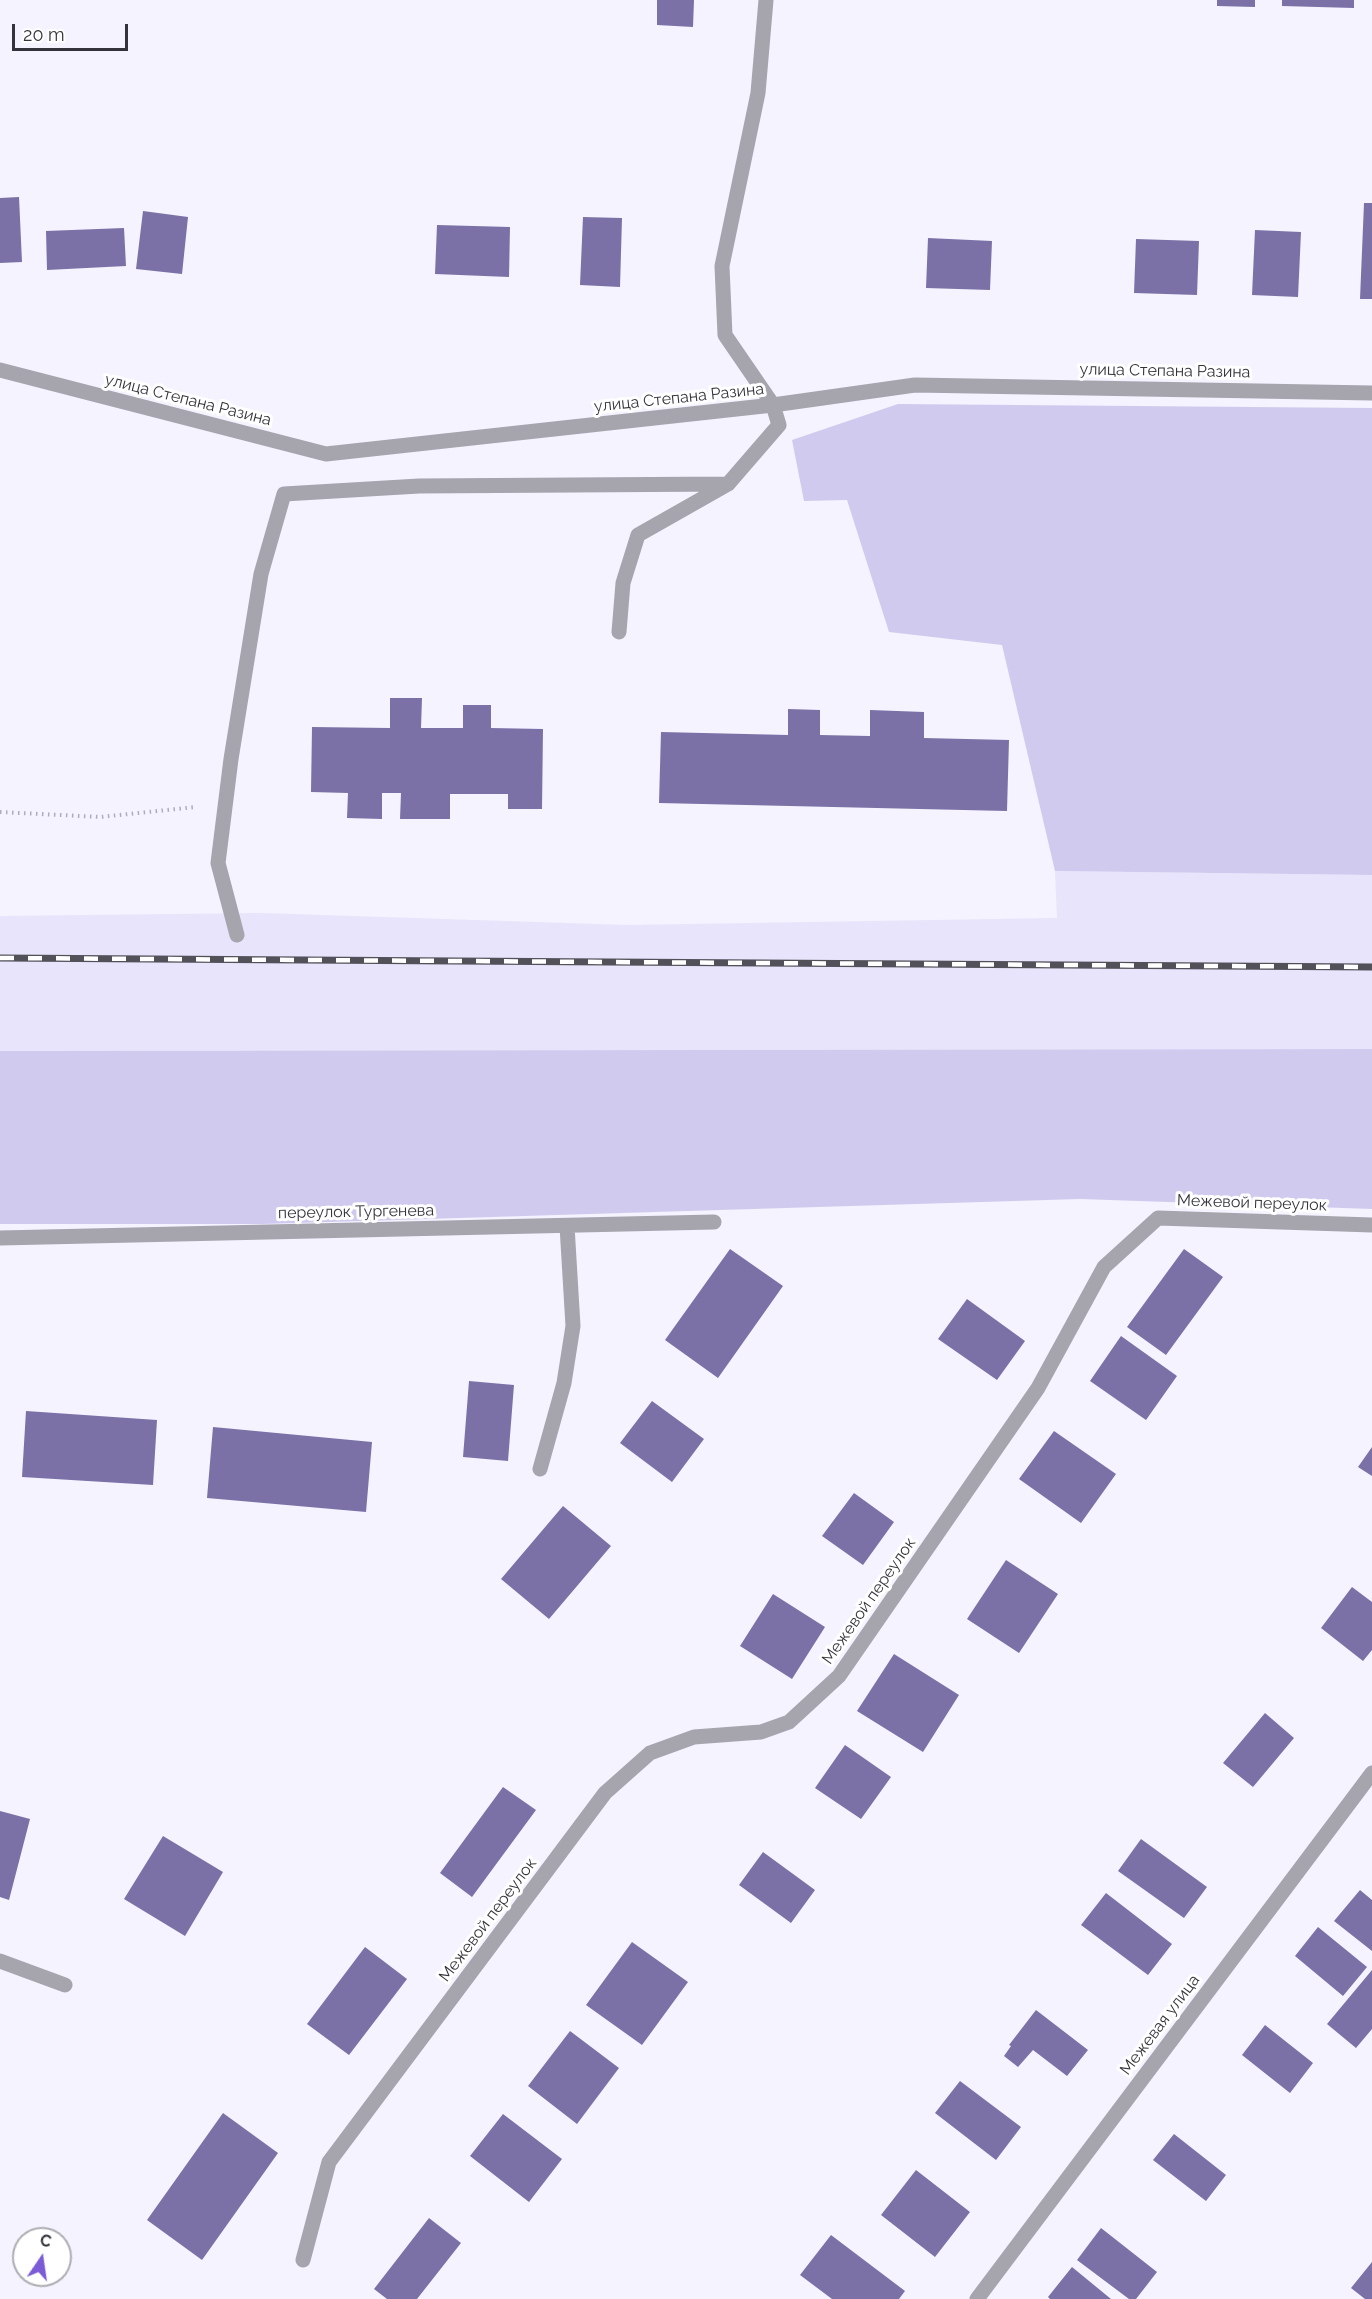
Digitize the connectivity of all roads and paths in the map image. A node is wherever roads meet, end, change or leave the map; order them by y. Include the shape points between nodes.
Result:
1 (766, 0) edge
2 (0, 370) edge
3 (1372, 393) edge
4 (773, 405) junction
5 (728, 484) junction
6 (620, 632) dead end
7 (226, 800) junction
8 (0, 812) edge
9 (237, 935) dead end
10 (714, 1222) dead end
11 (1372, 1225) edge
12 (567, 1226) junction
13 (0, 1238) edge
14 (540, 1468) dead end
15 (1372, 1773) edge
16 (0, 1961) edge
17 (65, 1985) dead end
18 (303, 2260) dead end
19 (977, 2299) edge

1 - 4 street via 758,93 722,266 724,335
2 - 4 street, улица Степана Разина via 326,454
3 - 4 street, улица Степана Разина via 915,384
4 - 5 street via 778,424
5 - 6 street via 638,535 623,583
5 - 7 street via 419,486 284,494 261,574
7 - 8 path via 100,817
7 - 9 street via 218,863
10 - 12 street, переулок Тургенева
11 - 18 street, Межевой переулок via 1158,1218 1104,1267 1038,1388 839,1676 789,1722 761,1731 694,1737 650,1753 605,1794 329,2162
12 - 13 street, переулок Тургенева
12 - 14 street via 573,1326 564,1383
15 - 19 street, Межевая улица
16 - 17 street

